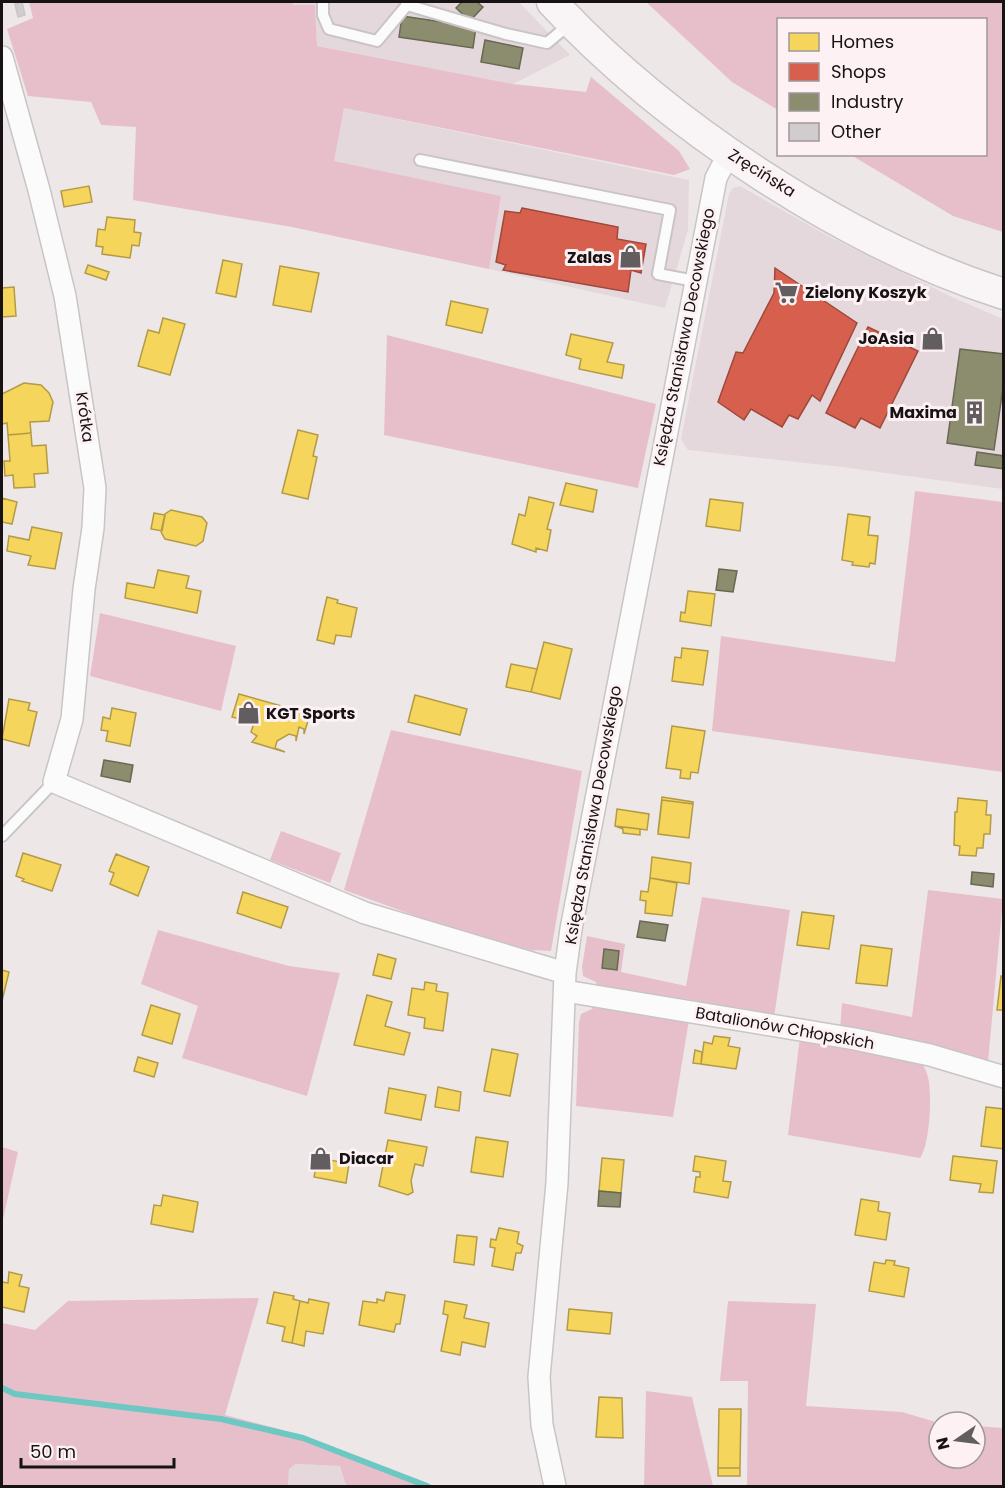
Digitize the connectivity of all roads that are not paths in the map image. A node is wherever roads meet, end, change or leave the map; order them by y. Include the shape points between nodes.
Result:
1 (323, 2) edge
2 (406, 3) edge
3 (562, 12) edge
4 (2, 57) edge
5 (729, 153) junction
6 (420, 160) dead end
7 (695, 282) junction
8 (1004, 294) edge
9 (54, 782) junction
10 (2, 836) edge
11 (565, 982) junction
12 (1004, 1077) edge
13 (555, 1486) edge

1 - 2 lane via 329,29 377,41
2 - 3 lane via 547,43
3 - 5 street, Zręcińska via 644,88
4 - 9 street, Krótka via 65,296 95,488 72,719
5 - 7 street, Księdza Stanisława Decowskiego via 716,178
5 - 8 street, Zręcińska via 838,221 903,253
6 - 7 lane via 670,210 658,274
7 - 11 street, Księdza Stanisława Decowskiego via 588,830
9 - 10 lane
9 - 11 street, Batalionów Chłopskich via 365,913
11 - 12 street, Batalionów Chłopskich via 930,1055
11 - 13 street, Księdza Stanisława Decowskiego via 557,1184 539,1377 542,1425

